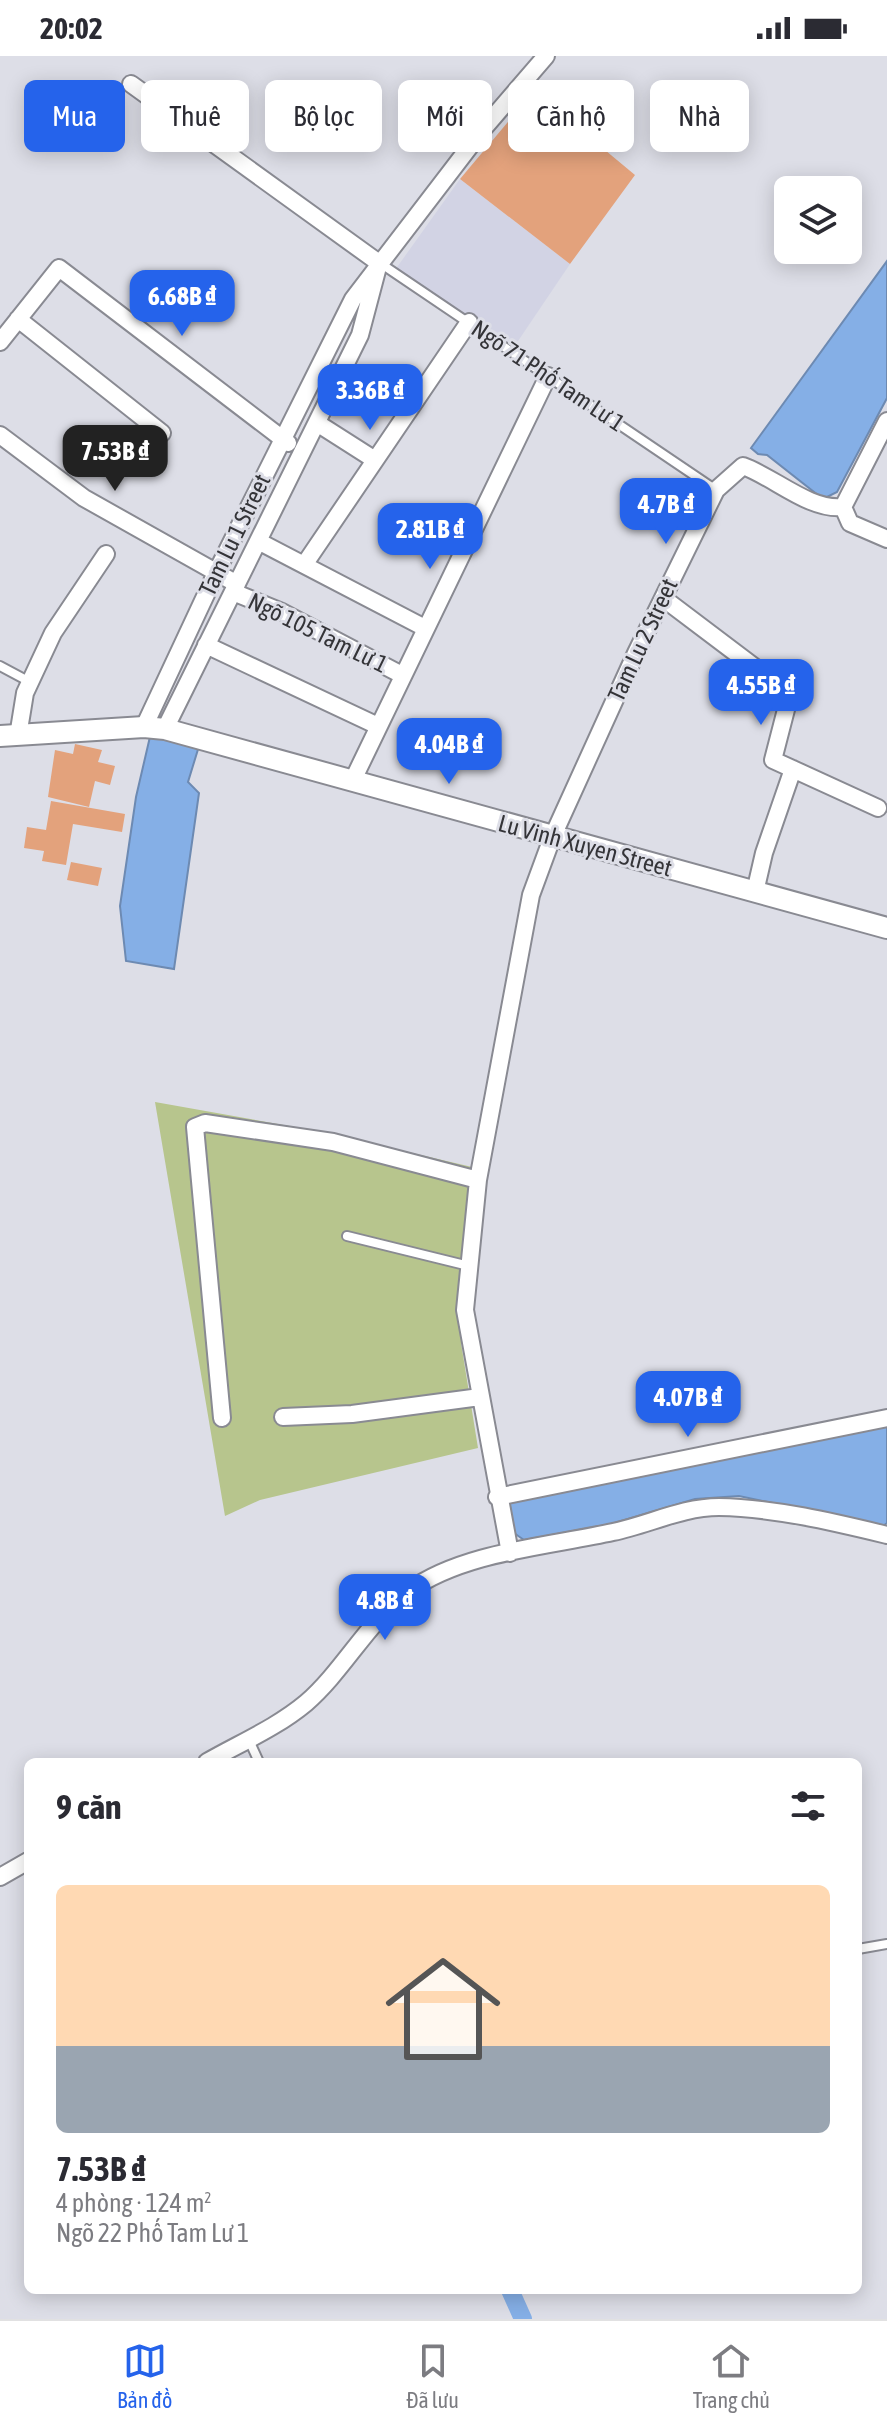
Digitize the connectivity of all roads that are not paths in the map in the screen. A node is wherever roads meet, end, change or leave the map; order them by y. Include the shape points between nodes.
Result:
1 (546, 56) edge
2 (131, 84) dead end
3 (379, 263) junction
4 (18, 319) junction
5 (469, 322) junction
6 (0, 342) edge
7 (548, 376) junction
8 (887, 421) edge
9 (317, 423) junction
10 (162, 433) dead end
11 (0, 435) edge
12 (281, 440) junction
13 (303, 451) junction
14 (375, 460) junction
15 (716, 490) junction
16 (843, 507) junction
17 (887, 539) edge
18 (258, 541) junction
19 (106, 554) dead end
20 (304, 565) junction
21 (216, 573) junction
22 (235, 588) junction
23 (663, 598) junction
24 (425, 628) junction
25 (206, 645) junction
26 (0, 666) edge
27 (402, 675) junction
28 (30, 682) junction
29 (378, 726) junction
30 (144, 727) junction
31 (165, 729) junction
32 (9, 736) edge
33 (793, 769) junction
34 (352, 782) junction
35 (878, 808) dead end
36 (552, 838) junction
37 (755, 892) junction
38 (887, 928) edge
39 (478, 1180) junction
40 (347, 1236) dead end
41 (469, 1266) junction
42 (480, 1397) junction
43 (283, 1417) dead end
44 (222, 1418) dead end
45 (887, 1418) edge
46 (499, 1505) junction
47 (887, 1535) edge
48 (510, 1553) junction
49 (248, 1738) junction
50 (214, 1758) edge
51 (257, 1758) edge
52 (24, 1863) edge
53 (0, 1877) edge
54 (887, 1944) edge
55 (862, 1948) edge

1 - 3 street, Tam Lu 1 Street
2 - 3 street
3 - 5 lane, Ngõ 71 Phố Tam Lư 1
3 - 9 street, Tam Lu 1 Street via 364,325
3 - 12 street, Tam Lu 1 Street via 353,299
4 - 6 street
4 - 10 street
4 - 12 street via 59,268
5 - 7 lane, Ngõ 71 Phố Tam Lư 1
5 - 14 street
7 - 15 lane, Ngõ 71 Phố Tam Lư 1
7 - 24 street
8 - 16 street
9 - 13 street, Tam Lu 1 Street
9 - 14 street
11 - 21 street, Ngõ 105 Tam Lư 1 via 84,498
12 - 13 street
12 - 21 street, Tam Lu 1 Street
13 - 18 street, Tam Lu 1 Street
14 - 20 street
15 - 16 street, Tam Lu 2 Street via 743,466 808,499
15 - 23 street, Tam Lu 2 Street
16 - 17 street via 850,523
18 - 20 street
18 - 22 street, Tam Lu 1 Street
19 - 28 street via 53,633
20 - 24 street
21 - 22 street, Ngõ 105 Tam Lư 1
21 - 30 street, Tam Lu 1 Street
22 - 25 street, Tam Lu 1 Street
22 - 27 street, Ngõ 105 Tam Lư 1
23 - 33 street via 790,694 773,760
23 - 36 street, Tam Lu 2 Street
24 - 27 street
25 - 29 street
25 - 31 street, Tam Lu 1 Street
26 - 28 lane
27 - 29 street
28 - 32 street
29 - 34 street
30 - 31 street, Lu Vinh Xuyen Street
30 - 32 street, Lu Vinh Xuyen Street
31 - 34 street, Lu Vinh Xuyen Street
33 - 35 street
33 - 37 street
34 - 36 street, Lu Vinh Xuyen Street
36 - 37 street, Lu Vinh Xuyen Street
36 - 39 street, Tam Lu 2 Street via 531,895
37 - 38 street, Lu Vinh Xuyen Street
39 - 41 street, Tam Lu 2 Street
39 - 44 street via 333,1142 205,1123 195,1127
40 - 41 lane
41 - 42 street, Tam Lu 2 Street via 465,1310
42 - 43 street
42 - 46 street, Tam Lu 2 Street
45 - 46 street
46 - 48 street, Tam Lu 2 Street
47 - 48 street via 716,1507
48 - 49 street via 436,1575 410,1590 307,1702
49 - 50 street
49 - 51 lane
52 - 53 street
54 - 55 lane

